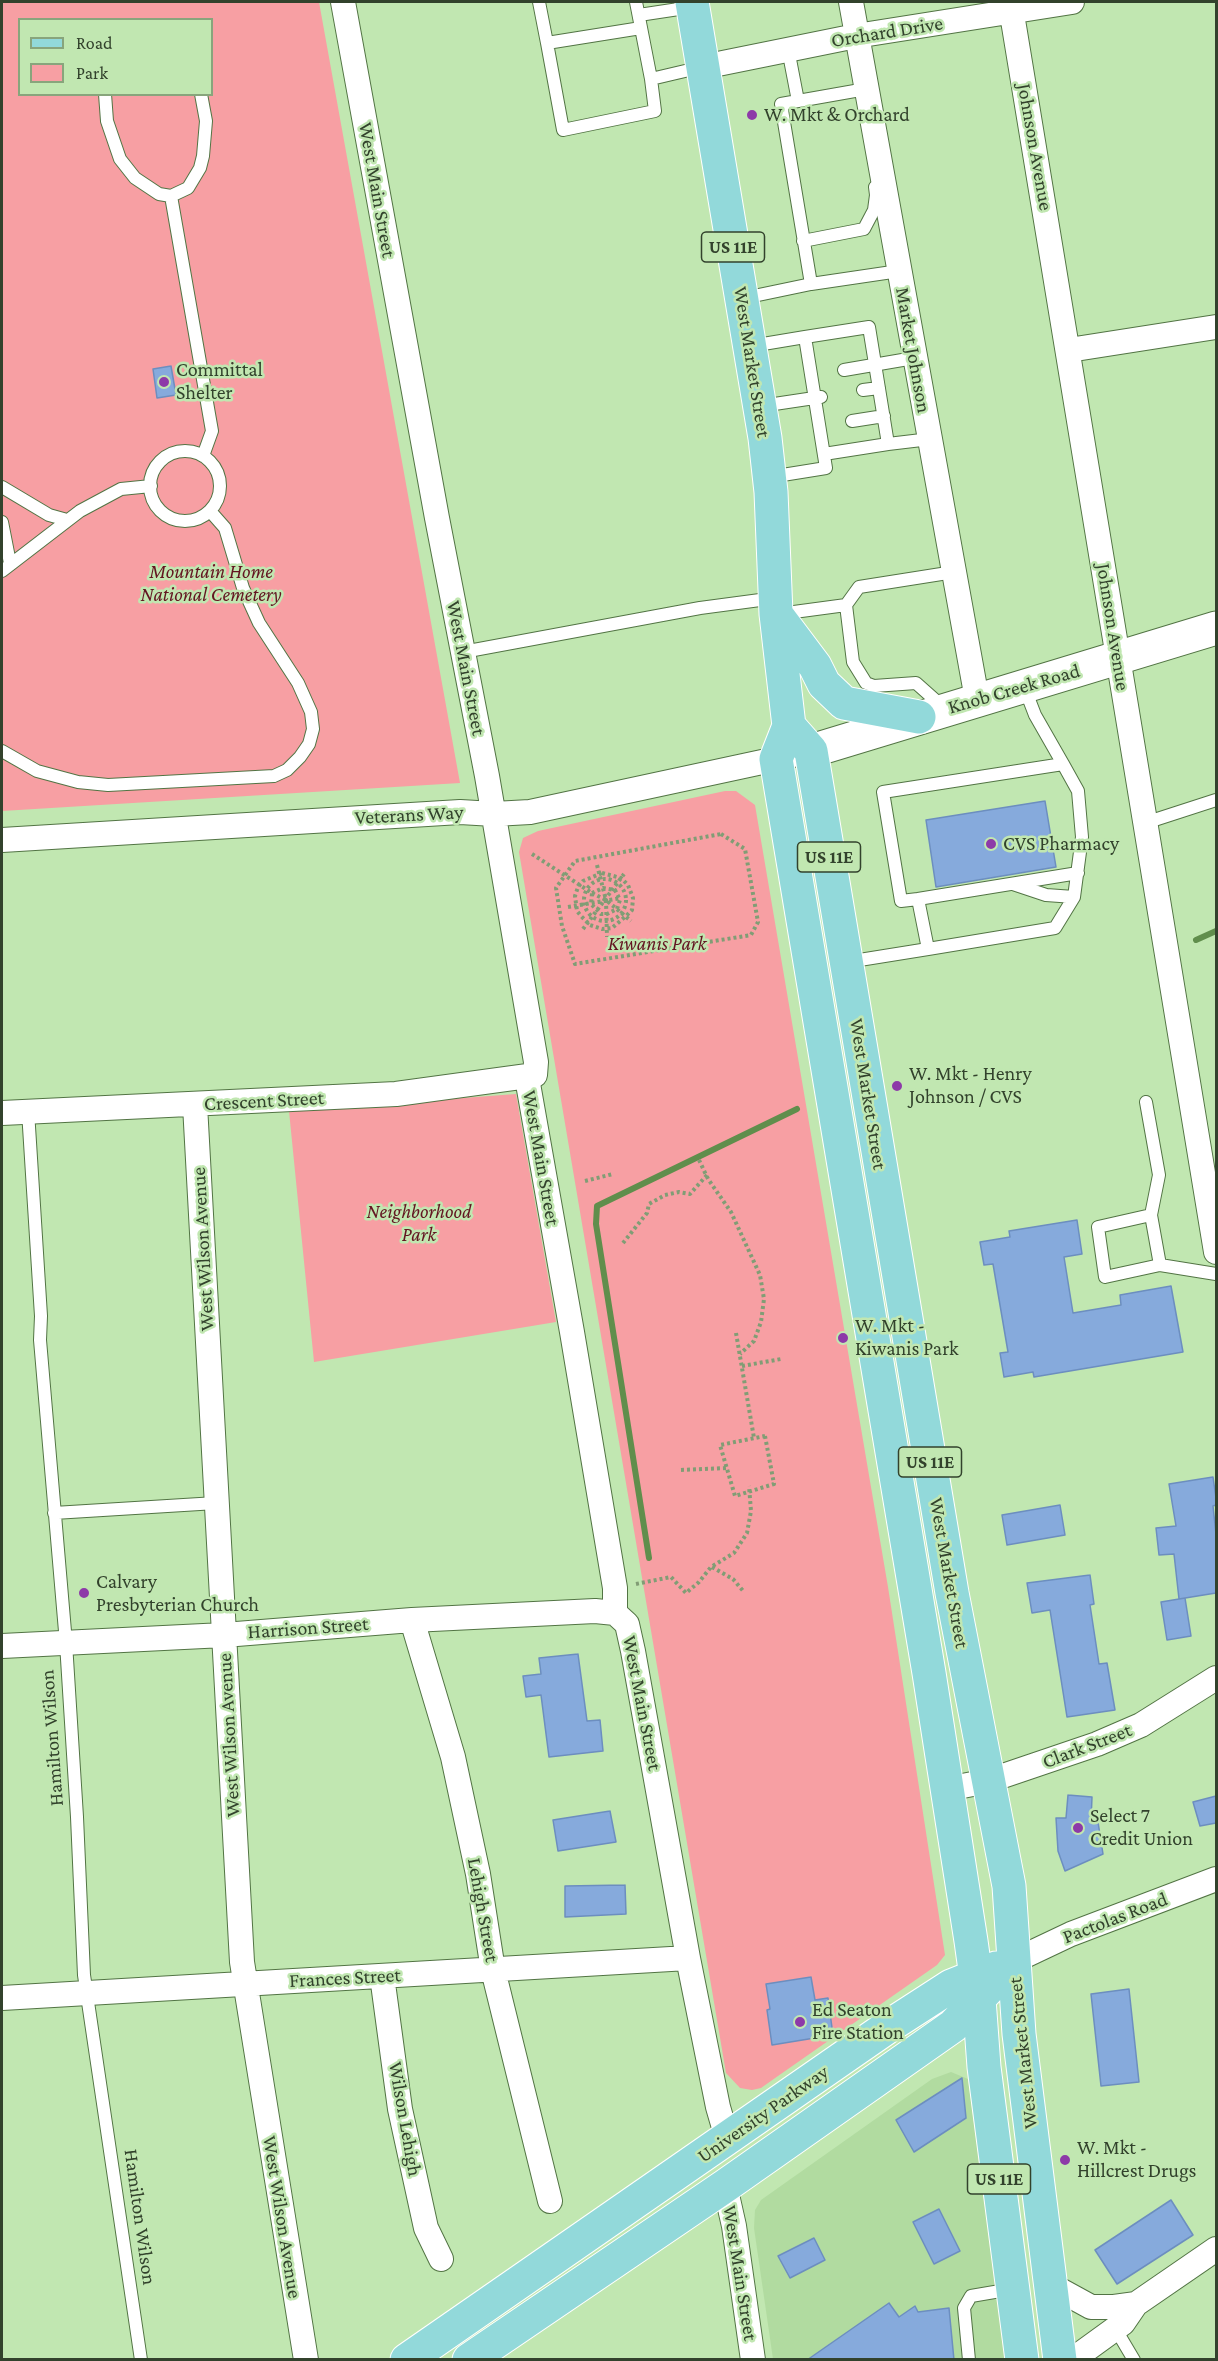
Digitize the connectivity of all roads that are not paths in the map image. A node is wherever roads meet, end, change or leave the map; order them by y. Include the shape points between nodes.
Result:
1 (342, 2) edge
2 (539, 2) edge
3 (636, 2) edge
4 (851, 2) edge
5 (1072, 2) edge
6 (693, 4) edge
7 (1011, 7) edge
8 (639, 15) junction
9 (641, 28) junction
10 (856, 36) junction
11 (547, 43) junction
12 (788, 49) junction
13 (703, 67) junction
14 (651, 79) junction
15 (105, 96) edge
16 (201, 96) edge
17 (867, 97) junction
18 (798, 101) junction
19 (171, 196) junction
20 (803, 241) junction
21 (899, 271) junction
22 (811, 284) junction
23 (742, 299) junction
24 (1216, 327) edge
25 (805, 337) junction
26 (751, 346) junction
27 (1069, 350) junction
28 (914, 358) junction
29 (876, 366) junction
30 (844, 370) dead end
31 (879, 388) junction
32 (863, 390) dead end
33 (819, 398) junction
34 (760, 406) junction
35 (884, 416) junction
36 (852, 421) dead end
37 (930, 439) junction
38 (888, 444) junction
39 (824, 454) junction
40 (203, 456) junction
41 (769, 477) junction
42 (151, 486) junction
43 (2, 487) edge
44 (210, 512) junction
45 (67, 520) junction
46 (2, 522) edge
47 (6, 567) edge
48 (954, 572) junction
49 (846, 605) junction
50 (775, 606) junction
51 (1216, 628) edge
52 (463, 652) junction
53 (1118, 657) junction
54 (1024, 688) junction
55 (977, 699) junction
56 (932, 713) junction
57 (789, 726) junction
58 (2, 751) edge
59 (811, 751) junction
60 (776, 759) junction
61 (1063, 764) junction
62 (1216, 800) edge
63 (494, 814) junction
64 (1145, 823) junction
65 (2, 840) edge
66 (1078, 873) junction
67 (1012, 884) junction
68 (1074, 897) junction
69 (918, 899) junction
70 (928, 949) junction
71 (847, 962) junction
72 (526, 1078) junction
73 (1146, 1102) dead end
74 (195, 1105) junction
75 (28, 1111) junction
76 (2, 1113) edge
77 (1151, 1215) junction
78 (1216, 1252) edge
79 (1160, 1265) junction
80 (1216, 1274) edge
81 (216, 1503) junction
82 (54, 1513) junction
83 (615, 1613) junction
84 (412, 1620) junction
85 (224, 1635) junction
86 (66, 1643) junction
87 (2, 1646) edge
88 (1216, 1678) edge
89 (988, 1781) junction
90 (947, 1790) junction
91 (1216, 1879) edge
92 (688, 1958) junction
93 (1014, 1961) junction
94 (493, 1970) junction
95 (382, 1976) junction
96 (245, 1984) junction
97 (978, 1987) junction
98 (87, 1992) junction
99 (2, 1998) edge
100 (728, 2138) junction
101 (725, 2186) junction
102 (550, 2201) dead end
103 (1216, 2248) edge
104 (441, 2259) dead end
105 (1049, 2284) junction
106 (1013, 2289) junction
107 (1136, 2304) junction
108 (1114, 2328) junction
109 (1135, 2359) edge
110 (141, 2360) edge
111 (306, 2360) edge
112 (407, 2360) edge
113 (469, 2360) edge
114 (753, 2360) edge
115 (969, 2360) edge
116 (1022, 2360) edge
117 (1060, 2360) edge
118 (1072, 2360) edge

1 - 52 street, West Main Street
2 - 11 lane
3 - 8 lane
4 - 10 street, Market Johnson
5 - 7 street, Orchard Drive
6 - 8 lane
6 - 13 main road, West Market Street / US 11E
7 - 10 street, Orchard Drive
7 - 27 street, Johnson Avenue
8 - 9 lane
9 - 11 lane
9 - 14 lane
10 - 12 street, Orchard Drive
10 - 17 street, Market Johnson
11 - 14 lane via 563,130 656,111
12 - 13 street, Orchard Drive
12 - 18 lane
13 - 14 lane
13 - 23 main road, West Market Street / US 11E
15 - 19 lane via 107,121 120,159 135,178 159,194
16 - 19 lane via 206,121 200,168 188,188
17 - 18 lane
17 - 20 lane via 864,118 876,195 874,210 864,229
17 - 21 street, Market Johnson
18 - 20 lane via 781,104
19 - 40 lane via 212,431
20 - 22 lane
21 - 22 lane
21 - 28 street, Market Johnson
22 - 23 lane
23 - 26 main road, West Market Street / US 11E
24 - 27 street
25 - 26 lane
25 - 29 lane via 869,327
25 - 33 lane
26 - 34 main road, West Market Street / US 11E
27 - 53 street, Johnson Avenue
28 - 29 lane
28 - 37 street, Market Johnson
29 - 30 lane
29 - 31 lane
31 - 32 lane
31 - 35 lane
33 - 34 lane
33 - 39 lane
34 - 41 main road, West Market Street / US 11E
35 - 36 lane
35 - 38 lane
37 - 38 lane
37 - 48 street, Market Johnson
38 - 39 lane
39 - 41 lane via 826,468
40 - 42 lane via 182,451 172,454 156,468
40 - 44 lane via 217,471 220,482 220,492
41 - 50 main road, West Market Street / US 11E
42 - 44 lane via 153,500 168,517 190,521
42 - 45 lane via 122,489
43 - 45 lane via 49,515
44 - 58 lane via 225,528 243,588 259,623 298,683 311,712 313,729 300,757 274,776 108,785 37,771
45 - 47 lane
46 - 47 lane
48 - 49 lane via 859,587
48 - 55 street, Market Johnson
49 - 50 lane
49 - 56 lane via 853,662 866,683 916,683
50 - 52 lane via 700,608
50 - 56 main road via 824,684 844,704
50 - 57 main road, West Market Street / US 11E
51 - 53 main road, Knob Creek Road
52 - 63 street, West Main Street
53 - 54 main road, Knob Creek Road
53 - 64 street, Johnson Avenue
54 - 55 main road, Knob Creek Road
54 - 61 lane
55 - 56 main road, Knob Creek Road
56 - 59 main road, Knob Creek Road
57 - 59 main road
57 - 60 main road, West Market Street / US 11E
59 - 60 street, Veterans Way
59 - 71 main road, West Market Street / US 11E
60 - 63 street, Veterans Way via 572,804
60 - 90 main road, West Market Street / US 11E
61 - 66 lane via 1078,791 1082,837
61 - 69 lane via 884,792 901,901
62 - 64 lane
63 - 65 street, Veterans Way via 448,812
63 - 72 street, West Main Street via 536,1062 535,1075
64 - 78 street, Johnson Avenue
66 - 67 lane
66 - 68 lane
67 - 68 lane via 1046,895
67 - 69 lane
68 - 70 lane via 1054,928
69 - 70 lane
70 - 71 lane
71 - 89 main road, West Market Street / US 11E via 952,1593
72 - 74 street, Crescent Street via 396,1094
72 - 83 street, West Main Street via 615,1588
73 - 77 lane via 1159,1175
74 - 75 street, Crescent Street
74 - 81 street, West Wilson Avenue
75 - 76 street, Crescent Street
75 - 82 lane, Hamilton Wilson
77 - 79 lane
77 - 79 lane via 1098,1227 1105,1277
79 - 80 lane
81 - 82 lane
81 - 85 street, West Wilson Avenue
82 - 86 lane, Hamilton Wilson
83 - 84 street, Harrison Street
83 - 92 street, West Main Street via 627,1624 633,1651
84 - 85 street, Harrison Street
84 - 94 street, Lehigh Street via 453,1757
85 - 86 street, Harrison Street
85 - 96 street, West Wilson Avenue
86 - 87 street, Harrison Street
86 - 98 lane, Hamilton Wilson
88 - 89 street, Clark Street via 1141,1725
89 - 90 street, Clark Street
89 - 93 main road, West Market Street / US 11E via 1009,1886
90 - 97 main road, West Market Street / US 11E
91 - 93 street, Pactolas Road via 1071,1934
92 - 94 street, Frances Street
92 - 100 street, West Main Street via 717,2107
93 - 97 main road, University Parkway
93 - 105 main road, West Market Street / US 11E
94 - 95 street, Frances Street
94 - 102 street, Lehigh Street
95 - 96 street, Frances Street
95 - 104 street, Wilson Lehigh via 400,2109 426,2228
96 - 98 street, Frances Street
96 - 111 street, West Wilson Avenue
97 - 100 main road, University Parkway via 951,1986
97 - 101 main road, University Parkway via 953,2026
97 - 106 main road, West Market Street / US 11E via 984,2067
98 - 99 street, Frances Street
98 - 110 lane, Hamilton Wilson
100 - 112 main road, University Parkway
101 - 113 main road, University Parkway
101 - 114 street, West Main Street
103 - 107 street
105 - 107 street via 1091,2307
105 - 117 main road, West Market Street / US 11E
106 - 115 lane via 971,2296 964,2308
106 - 116 main road, West Market Street / US 11E
107 - 108 street via 1123,2323
108 - 109 lane
108 - 118 street

